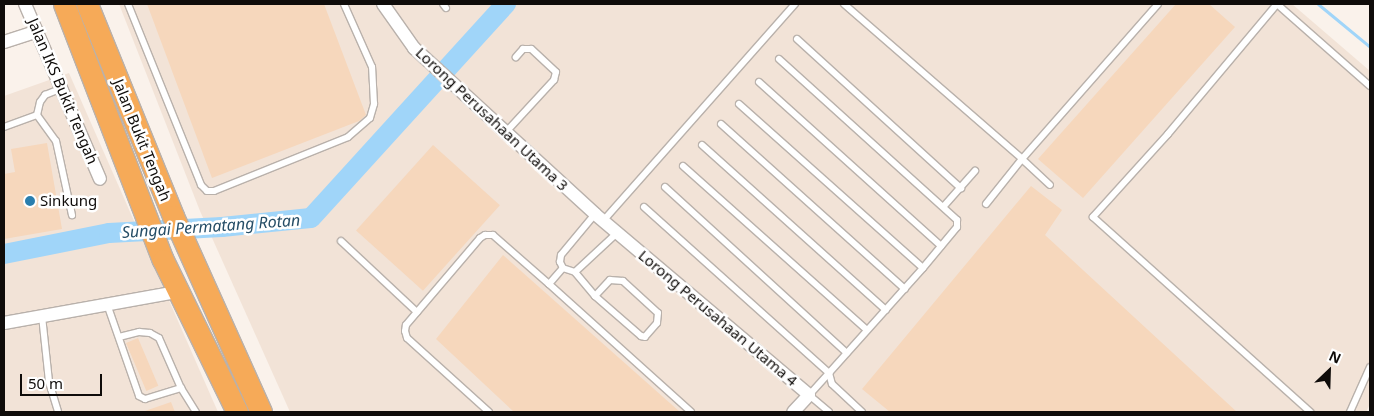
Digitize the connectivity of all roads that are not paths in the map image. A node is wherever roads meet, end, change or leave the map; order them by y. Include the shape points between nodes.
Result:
1 (25, 4) edge
2 (87, 4) edge
3 (95, 4) edge
4 (128, 4) edge
5 (344, 4) edge
6 (383, 4) edge
7 (795, 4) edge
8 (844, 4) edge
9 (1158, 4) edge
10 (1277, 4) edge
11 (64, 9) edge
12 (37, 31) junction
13 (797, 39) dead end
14 (4, 42) edge
15 (516, 56) dead end
16 (779, 59) dead end
17 (110, 65) junction
18 (759, 82) dead end
19 (1370, 86) edge
20 (62, 88) junction
21 (739, 104) dead end
22 (37, 115) junction
23 (721, 124) dead end
24 (4, 127) edge
25 (506, 132) junction
26 (702, 145) dead end
27 (1022, 159) junction
28 (683, 166) dead end
29 (975, 171) dead end
30 (100, 178) dead end
31 (1050, 184) dead end
32 (665, 187) dead end
33 (961, 188) junction
34 (986, 204) dead end
35 (944, 206) junction
36 (644, 207) dead end
37 (72, 215) dead end
38 (606, 224) junction
39 (341, 241) dead end
40 (941, 246) junction
41 (563, 268) junction
42 (923, 268) junction
43 (576, 272) junction
44 (549, 284) junction
45 (905, 289) junction
46 (177, 292) junction
47 (595, 296) junction
48 (107, 304) junction
49 (886, 310) junction
50 (417, 312) junction
51 (42, 316) junction
52 (4, 323) edge
53 (867, 330) junction
54 (119, 337) junction
55 (847, 353) junction
56 (1370, 367) edge
57 (829, 373) junction
58 (181, 388) junction
59 (809, 395) junction
60 (58, 412) edge
61 (196, 412) edge
62 (237, 412) edge
63 (261, 412) edge
64 (489, 412) edge
65 (692, 412) edge
66 (793, 412) edge
67 (829, 412) edge
68 (862, 412) edge
69 (1310, 412) edge
70 (1350, 412) edge

1 - 12 street, Jalan IKS Bukit Tengah
2 - 17 highway, Jalan Bukit Tengah
3 - 17 highway
4 - 5 lane via 206,191 214,191 348,137 370,118 374,104 372,67
6 - 25 street, Lorong Perusahaan Utama 3 via 414,48
7 - 38 lane
8 - 27 lane
9 - 27 lane
10 - 19 lane
10 - 69 lane via 1093,217
11 - 46 highway, Jalan Bukit Tengah
12 - 14 street
12 - 20 street, Jalan IKS Bukit Tengah
13 - 33 lane
15 - 25 lane via 523,49 531,49 556,72 554,80
16 - 35 lane
17 - 63 highway, Jalan Bukit Tengah via 172,216
18 - 40 lane
20 - 22 lane via 45,95
20 - 30 street, Jalan IKS Bukit Tengah
21 - 42 lane
22 - 24 lane
22 - 37 lane via 56,141
23 - 45 lane
25 - 38 street, Lorong Perusahaan Utama 3
26 - 49 lane
27 - 31 lane
27 - 34 lane
28 - 53 lane
29 - 33 lane
32 - 55 lane
33 - 35 lane
35 - 40 lane via 958,224
36 - 57 lane
38 - 41 lane via 561,255
38 - 43 lane
38 - 59 street, Lorong Perusahaan Utama 4
39 - 50 lane
40 - 42 lane
41 - 43 lane
41 - 44 lane
42 - 45 lane
43 - 47 lane
44 - 50 lane via 493,235 486,235
44 - 65 lane
45 - 49 lane
46 - 48 street
46 - 62 highway, Jalan Bukit Tengah
47 - 47 lane via 640,336 645,337 657,323 658,313 622,281 610,280
48 - 51 street
48 - 54 lane
49 - 53 lane
50 - 64 lane via 406,325 407,338
51 - 52 street
51 - 60 lane via 49,382
53 - 55 lane
54 - 58 lane via 139,332 158,338
54 - 58 lane via 141,398
55 - 57 lane
56 - 70 lane
57 - 59 lane
57 - 68 lane via 832,384
58 - 61 lane
59 - 66 street, Lorong Perusahaan Utama 4
59 - 67 lane

